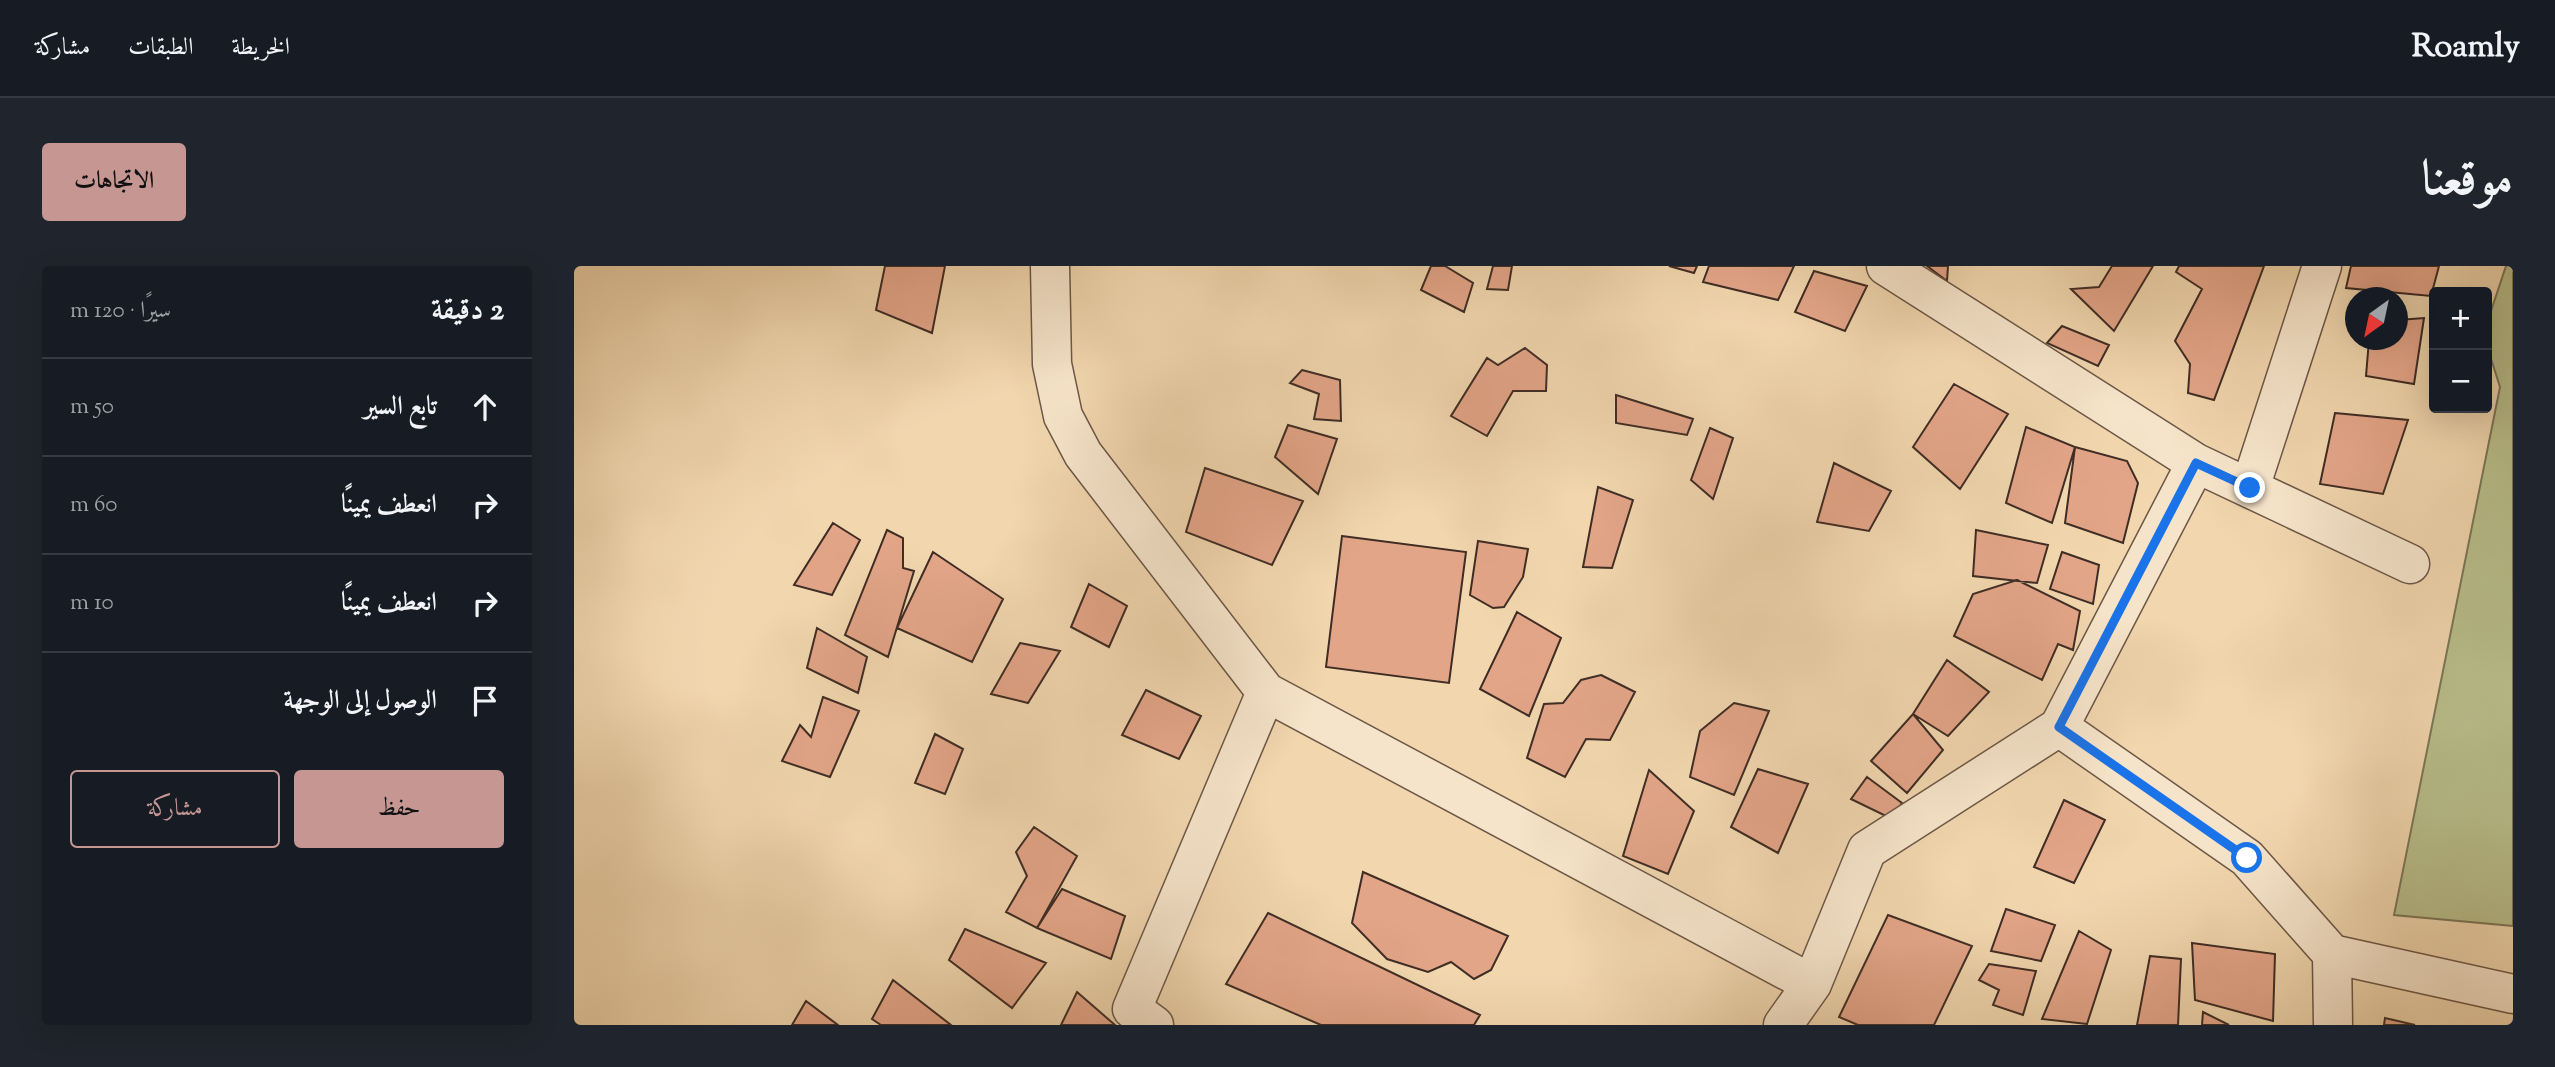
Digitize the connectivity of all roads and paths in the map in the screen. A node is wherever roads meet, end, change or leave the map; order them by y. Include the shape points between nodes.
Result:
1 (1886, 266) edge
2 (2322, 266) edge
3 (1052, 270) edge
4 (2196, 463) junction
5 (2250, 488) junction
6 (2410, 564) dead end
7 (1266, 692) junction
8 (2059, 727) junction
9 (2332, 954) junction
10 (1812, 985) junction
11 (2513, 994) edge
12 (1154, 1025) edge
13 (1783, 1025) edge
14 (2333, 1025) edge

1 - 4 street
2 - 5 street
3 - 7 street via 1052,364 1068,425 1083,454
4 - 5 street
4 - 8 street
5 - 6 street
7 - 10 street
7 - 12 street via 1132,1009
8 - 9 street via 2247,858
8 - 10 street via 1867,850
9 - 11 street
9 - 14 street
10 - 13 street

